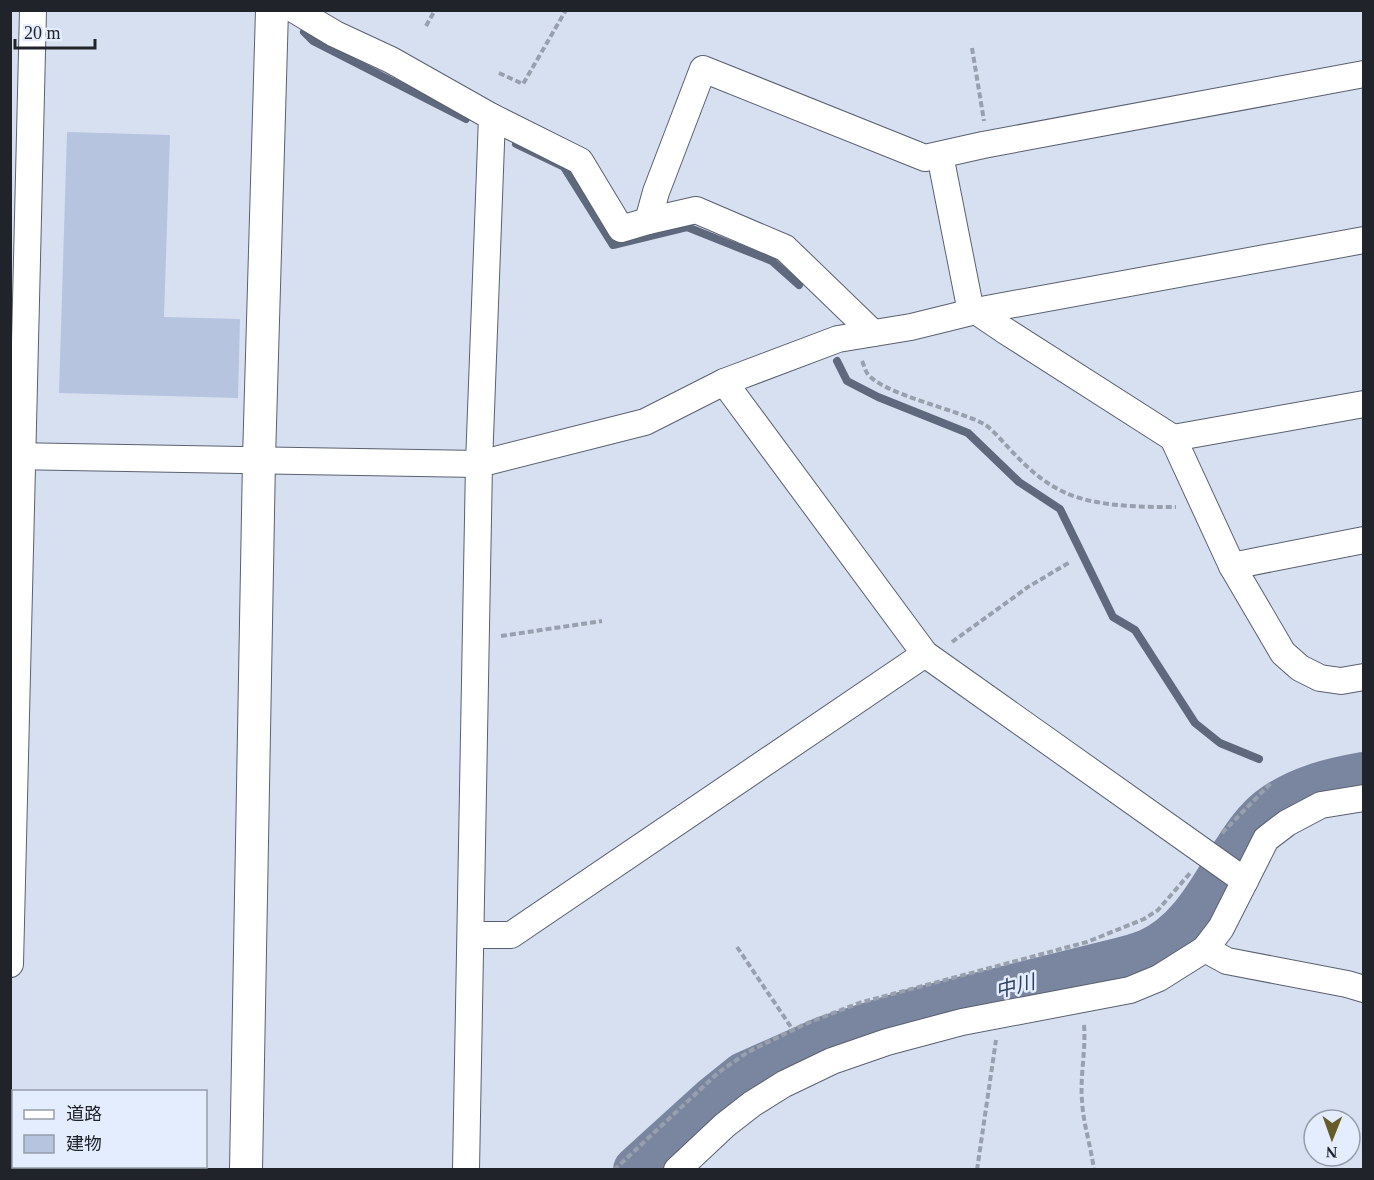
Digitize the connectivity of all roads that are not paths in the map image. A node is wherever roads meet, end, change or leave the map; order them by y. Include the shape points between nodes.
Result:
1 (33, 10) edge
2 (272, 10) edge
3 (295, 10) edge
4 (1364, 74) edge
5 (492, 117) junction
6 (940, 155) junction
7 (648, 221) junction
8 (20, 233) edge
9 (1364, 240) edge
10 (974, 311) junction
11 (865, 334) junction
12 (724, 382) junction
13 (1364, 404) edge
14 (1173, 438) junction
15 (17, 456) edge
16 (259, 459) junction
17 (479, 464) junction
18 (1364, 540) edge
19 (1232, 566) junction
20 (931, 658) junction
21 (1364, 677) edge
22 (1364, 798) edge
23 (12, 870) edge
24 (1245, 881) junction
25 (472, 935) junction
26 (1205, 949) junction
27 (10, 964) edge
28 (1364, 989) edge
29 (246, 1170) edge
30 (466, 1170) edge
31 (677, 1170) edge

1 - 8 street
2 - 16 street
3 - 5 street
4 - 6 street
5 - 7 street via 580,161 621,230
5 - 17 street
6 - 7 street via 926,158 703,69
6 - 10 street
7 - 11 street via 696,210 785,248
8 - 15 street
9 - 10 street
10 - 11 street
10 - 14 street
11 - 12 street via 838,339
12 - 17 street via 645,422
12 - 20 street
13 - 14 street
14 - 19 street
15 - 16 street
15 - 23 street
16 - 17 street
16 - 29 street
17 - 25 street
18 - 19 street
19 - 21 street via 1283,654 1320,678 1341,681
20 - 24 street
20 - 25 street via 511,935
22 - 24 street via 1321,805 1287,823 1266,839
23 - 27 street
24 - 26 street via 1221,928
25 - 30 street
26 - 28 street via 1227,962
26 - 31 street via 1159,978 1130,990 997,1015 886,1042 832,1061 752,1104

